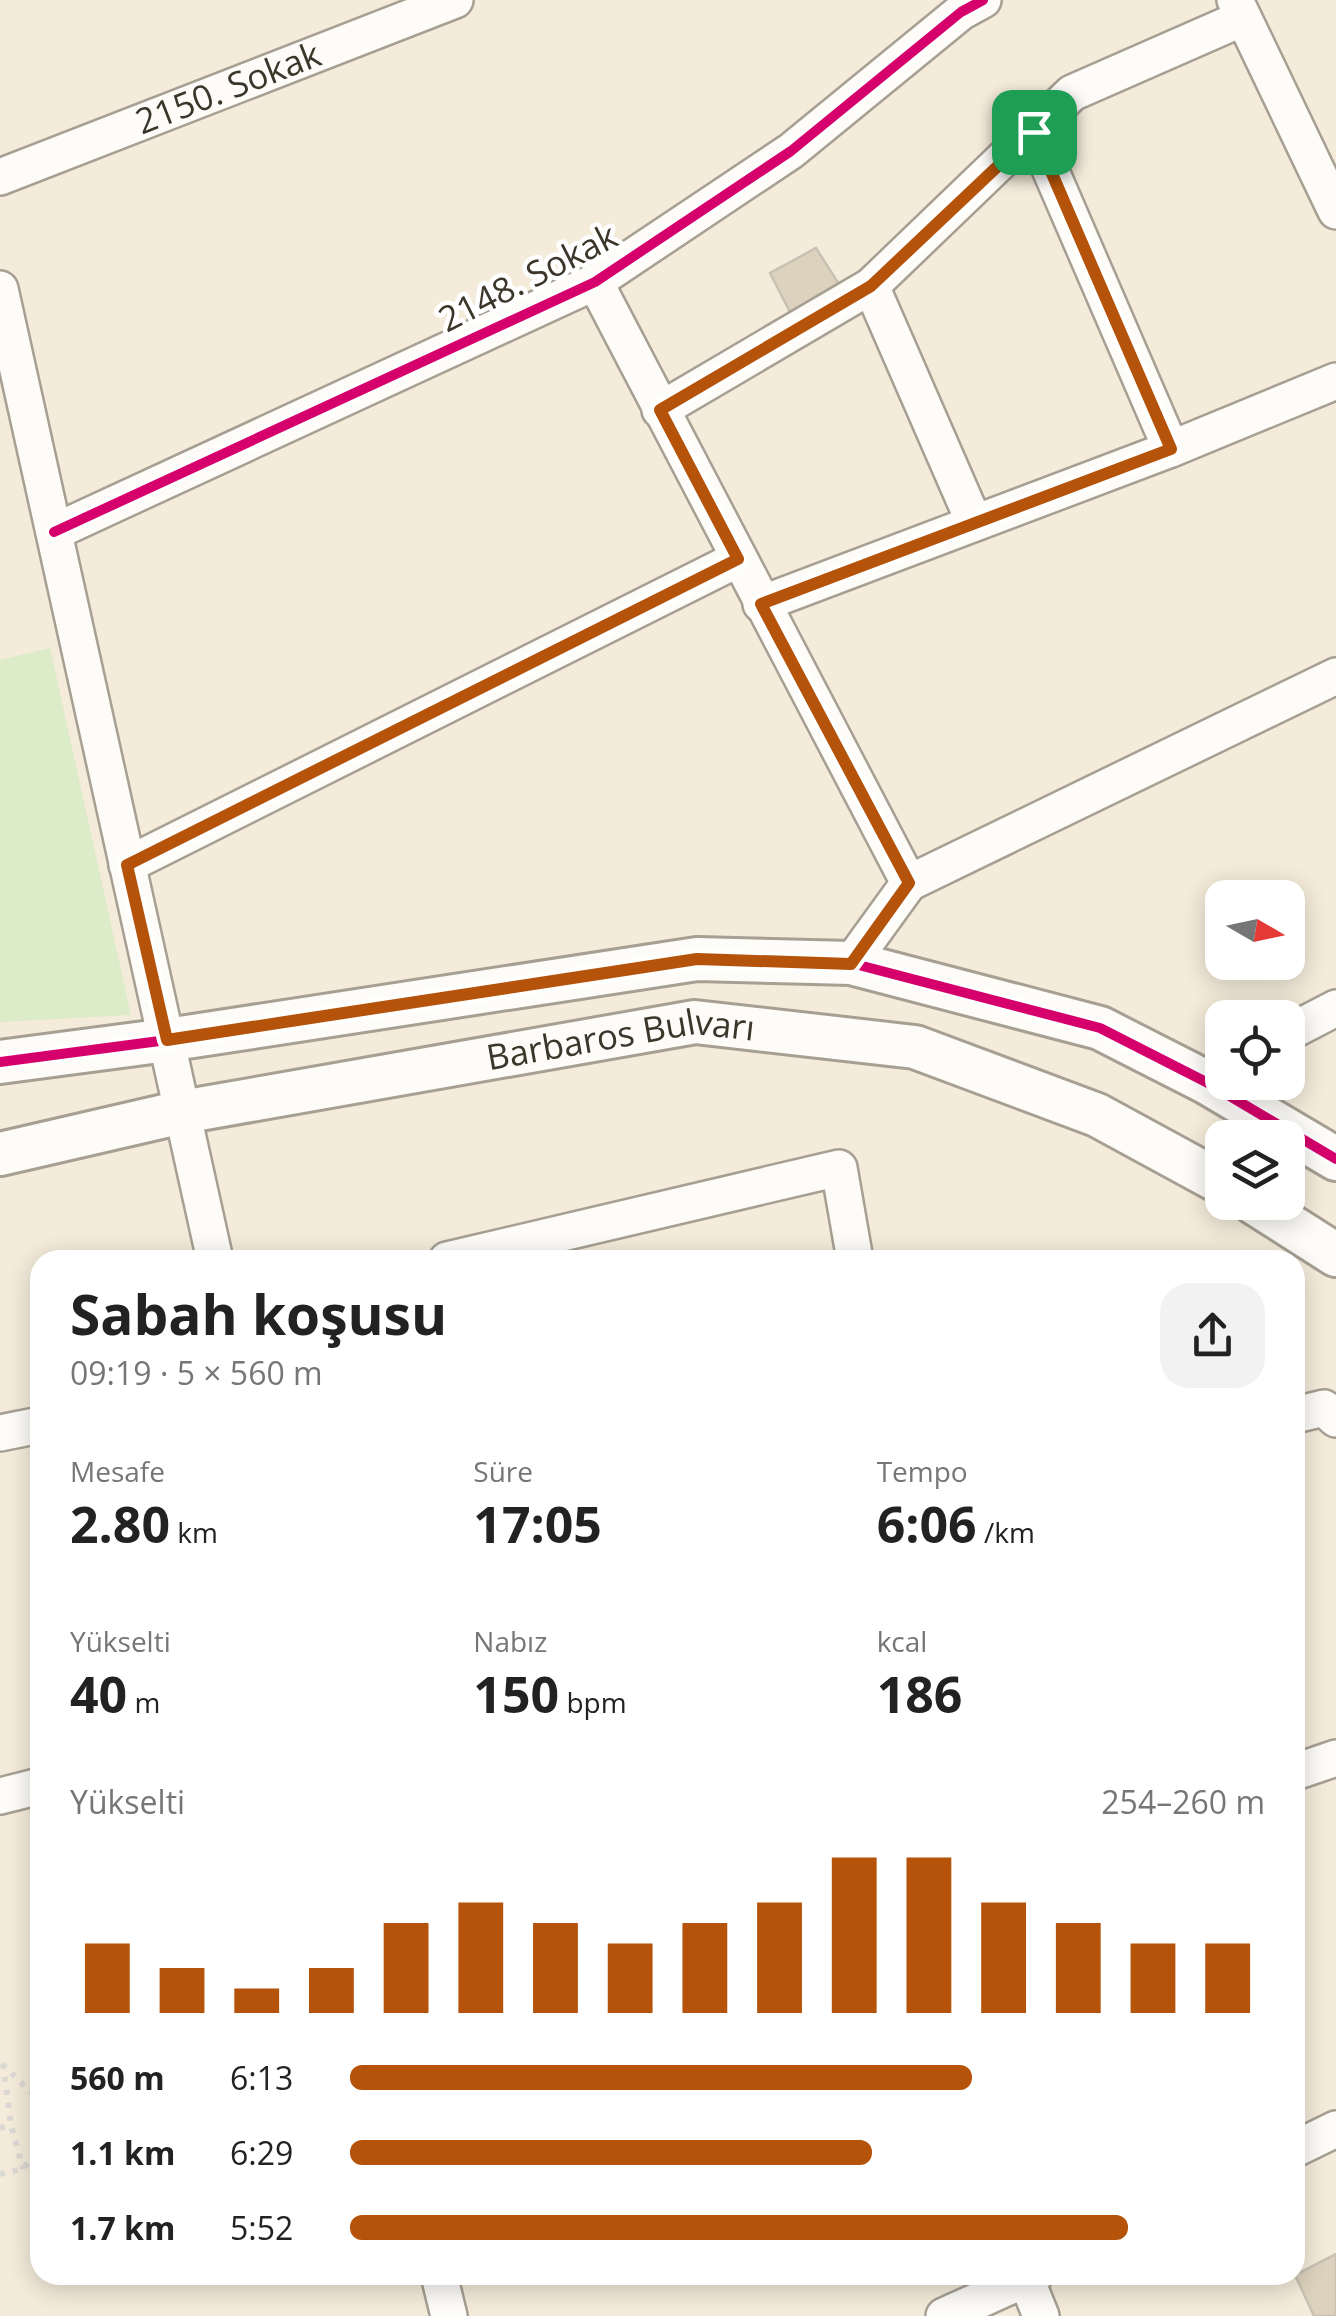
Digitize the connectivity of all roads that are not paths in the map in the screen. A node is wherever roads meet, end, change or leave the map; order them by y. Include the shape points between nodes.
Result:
1 (455, 0) edge
2 (966, 4) edge
3 (1239, 9) edge
4 (1034, 132) junction
5 (0, 178) edge
6 (1336, 211) edge
7 (595, 282) junction
8 (871, 286) junction
9 (0, 289) edge
10 (1336, 380) edge
11 (660, 410) junction
12 (1171, 449) junction
13 (974, 522) junction
14 (54, 532) junction
15 (738, 559) junction
16 (761, 604) junction
17 (1336, 676) edge
18 (127, 865) junction
19 (909, 883) junction
20 (851, 964) junction
21 (1336, 1008) edge
22 (1305, 1024) edge
23 (167, 1040) junction
24 (0, 1062) edge
25 (1205, 1073) edge
26 (1248, 1100) edge
27 (182, 1112) junction
28 (0, 1154) edge
29 (1336, 1159) edge
30 (1205, 1175) edge
31 (1281, 1220) edge
32 (213, 1250) edge
33 (489, 1250) edge
34 (853, 1250) edge
35 (1336, 1255) edge
36 (1305, 1413) edge
37 (1336, 1419) edge
38 (30, 1427) edge
39 (0, 1433) edge
40 (1336, 1758) edge
41 (1305, 1769) edge
42 (30, 1788) edge
43 (0, 1796) edge
44 (1336, 2129) edge
45 (1305, 2143) edge
46 (442, 2285) edge
47 (1013, 2285) edge
48 (1033, 2285) edge
49 (448, 2316) edge
50 (944, 2316) edge
51 (1041, 2316) edge

1 - 5 street, 2150. Sokak
2 - 7 street, 2148. Sokak via 791,151
3 - 4 street via 1072,93
3 - 6 street
4 - 8 street
4 - 12 street
7 - 11 street
7 - 14 street, 2148. Sokak
8 - 11 street
8 - 13 street
9 - 14 street
10 - 12 street
11 - 15 street
12 - 13 street
13 - 16 street
14 - 18 street
15 - 16 street
15 - 18 street
16 - 19 street
17 - 19 street
18 - 23 street
19 - 20 street
20 - 23 street, Barbaros Bulvarı via 697,959
20 - 25 street, Barbaros Bulvarı via 1100,1028
21 - 22 street
23 - 24 street, Barbaros Bulvarı
23 - 27 street
26 - 29 street, Barbaros Bulvarı
27 - 28 street, Barbaros Bulvarı
27 - 30 street, Barbaros Bulvarı via 695,1022 916,1047 1097,1115
27 - 32 street
31 - 35 street
33 - 34 street via 839,1168
36 - 37 street via 1324,1408
38 - 39 street
40 - 41 street
42 - 43 street
44 - 45 street
46 - 49 street
47 - 50 street
48 - 51 street

